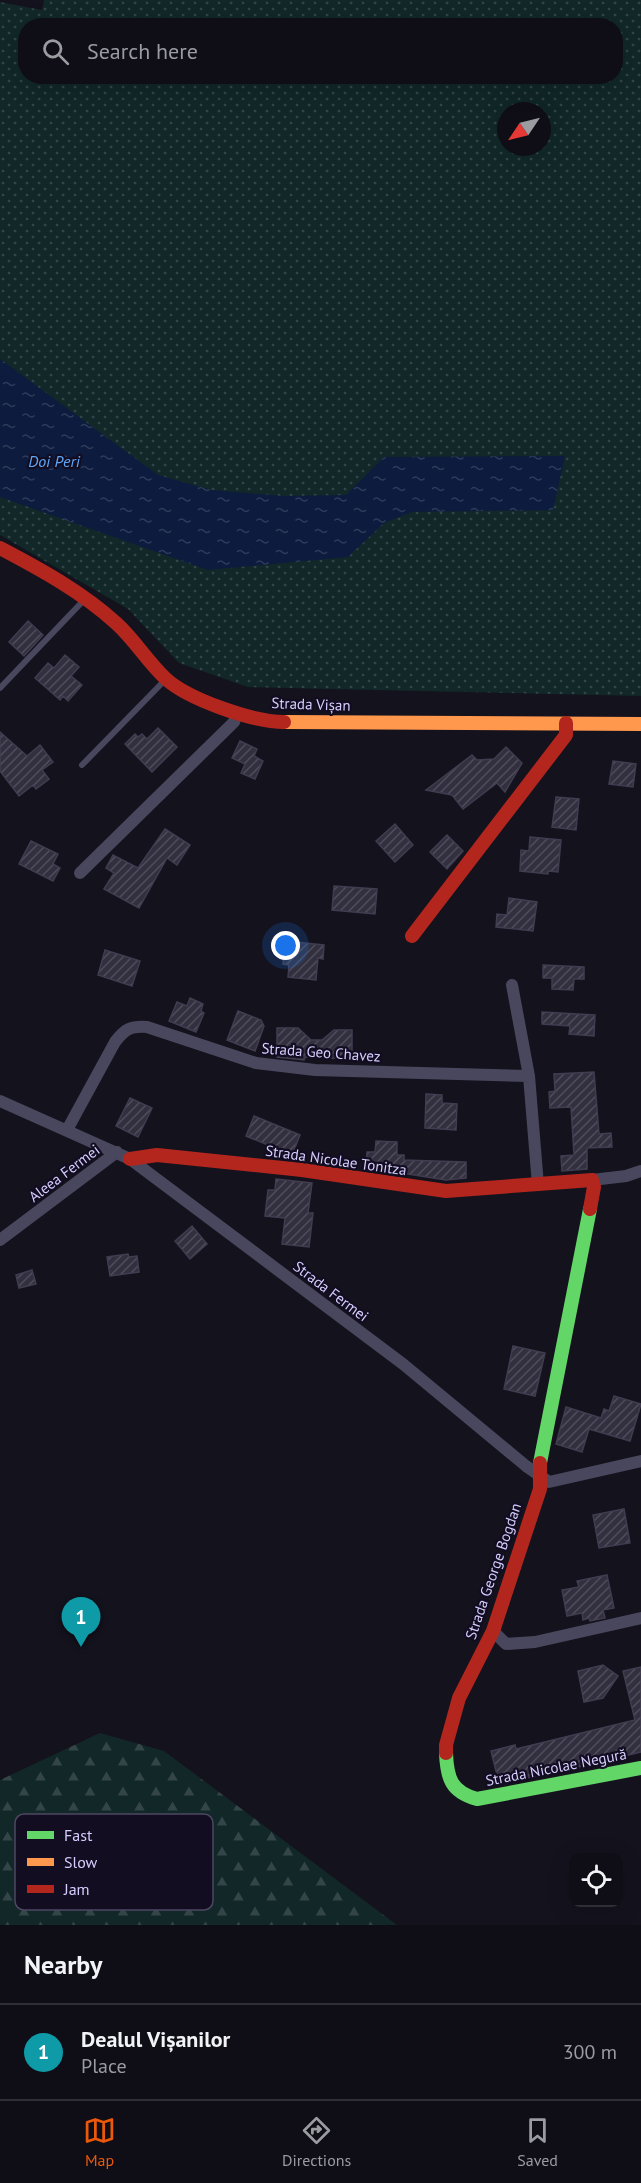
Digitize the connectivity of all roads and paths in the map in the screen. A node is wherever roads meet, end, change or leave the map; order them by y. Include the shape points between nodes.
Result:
1 (0, 548) edge
2 (85, 599) junction
3 (166, 679) junction
4 (0, 688) edge
5 (237, 712) junction
6 (566, 723) junction
7 (641, 724) edge
8 (82, 765) dead end
9 (80, 873) dead end
10 (412, 936) dead end
11 (512, 985) dead end
12 (529, 1076) junction
13 (0, 1101) edge
14 (67, 1130) junction
15 (117, 1152) junction
16 (130, 1159) junction
17 (641, 1171) edge
18 (592, 1180) junction
19 (538, 1185) junction
20 (0, 1240) edge
21 (641, 1461) edge
22 (539, 1476) junction
23 (641, 1618) edge
24 (493, 1631) junction
25 (641, 1768) edge
26 (477, 1799) joint

1 - 2 street, Strada Vișan
2 - 3 street, Strada Vișan via 116,623
2 - 4 lane
3 - 5 street, Strada Vișan via 198,698
3 - 8 lane
5 - 6 street, Strada Vișan via 279,722
5 - 9 street via 234,722
6 - 7 street, Strada Vișan
6 - 10 street via 566,735
11 - 12 street
12 - 14 street, Strada Geo Chavez via 274,1066 134,1026 124,1030 115,1042
12 - 19 street
13 - 14 street, Strada Fermei
14 - 15 street, Strada Fermei
15 - 16 street, Strada Fermei
15 - 20 street, Aleea Fermei
16 - 19 street, Strada Nicolae Tonitza via 168,1156 446,1191
16 - 22 street, Strada Fermei via 403,1364
17 - 18 street
18 - 19 street, Strada Nicolae Tonitza
18 - 22 street, Strada George Bogdan via 594,1186
21 - 22 street via 549,1482
22 - 24 street, Strada George Bogdan via 540,1488
23 - 24 street via 535,1642 506,1644
24 - 26 street, Strada George Bogdan via 459,1698 446,1745 447,1773 453,1784 463,1795
25 - 26 street, Strada Nicolae Negură

